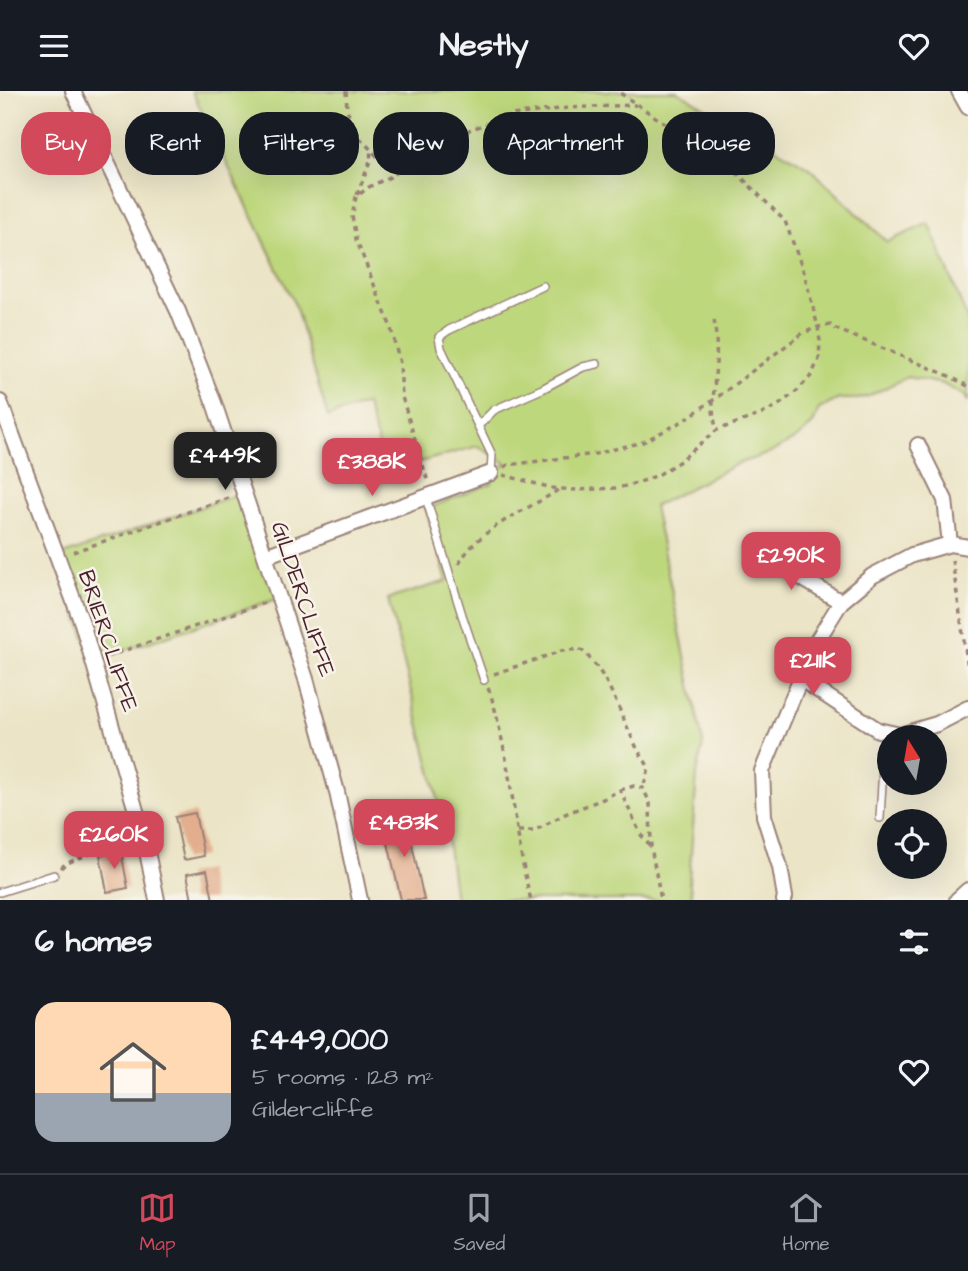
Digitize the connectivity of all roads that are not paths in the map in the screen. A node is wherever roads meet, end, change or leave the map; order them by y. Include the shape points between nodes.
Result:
1 (73, 91) edge
2 (959, 91) edge
3 (968, 107) edge
4 (543, 286) dead end
5 (597, 364) dead end
6 (0, 402) edge
7 (478, 426) junction
8 (918, 445) dead end
9 (491, 473) joint
10 (429, 496) junction
11 (950, 544) junction
12 (968, 547) edge
13 (759, 552) dead end
14 (265, 555) junction
15 (841, 603) junction
16 (484, 678) road end
17 (801, 678) junction
18 (968, 708) edge
19 (934, 725) edge
20 (877, 729) edge
21 (54, 875) road end
22 (968, 890) edge
23 (0, 892) edge
24 (157, 900) edge
25 (360, 900) edge
26 (784, 900) edge
27 (957, 900) edge

1 - 14 street, GILDERCLIFFE via 178,311
2 - 3 street
4 - 7 lane via 439,337
5 - 7 lane via 494,410
6 - 24 street, BRIERCLIFFE via 82,623
7 - 9 lane via 492,455
8 - 11 street via 945,500
9 - 10 street
10 - 14 street
10 - 16 lane
11 - 12 street
11 - 15 street via 892,565
13 - 15 street
14 - 25 street, GILDERCLIFFE via 306,679
15 - 17 street via 815,644
17 - 20 street
17 - 26 street via 762,771 764,816 780,867
18 - 19 street
21 - 23 lane
22 - 27 street

